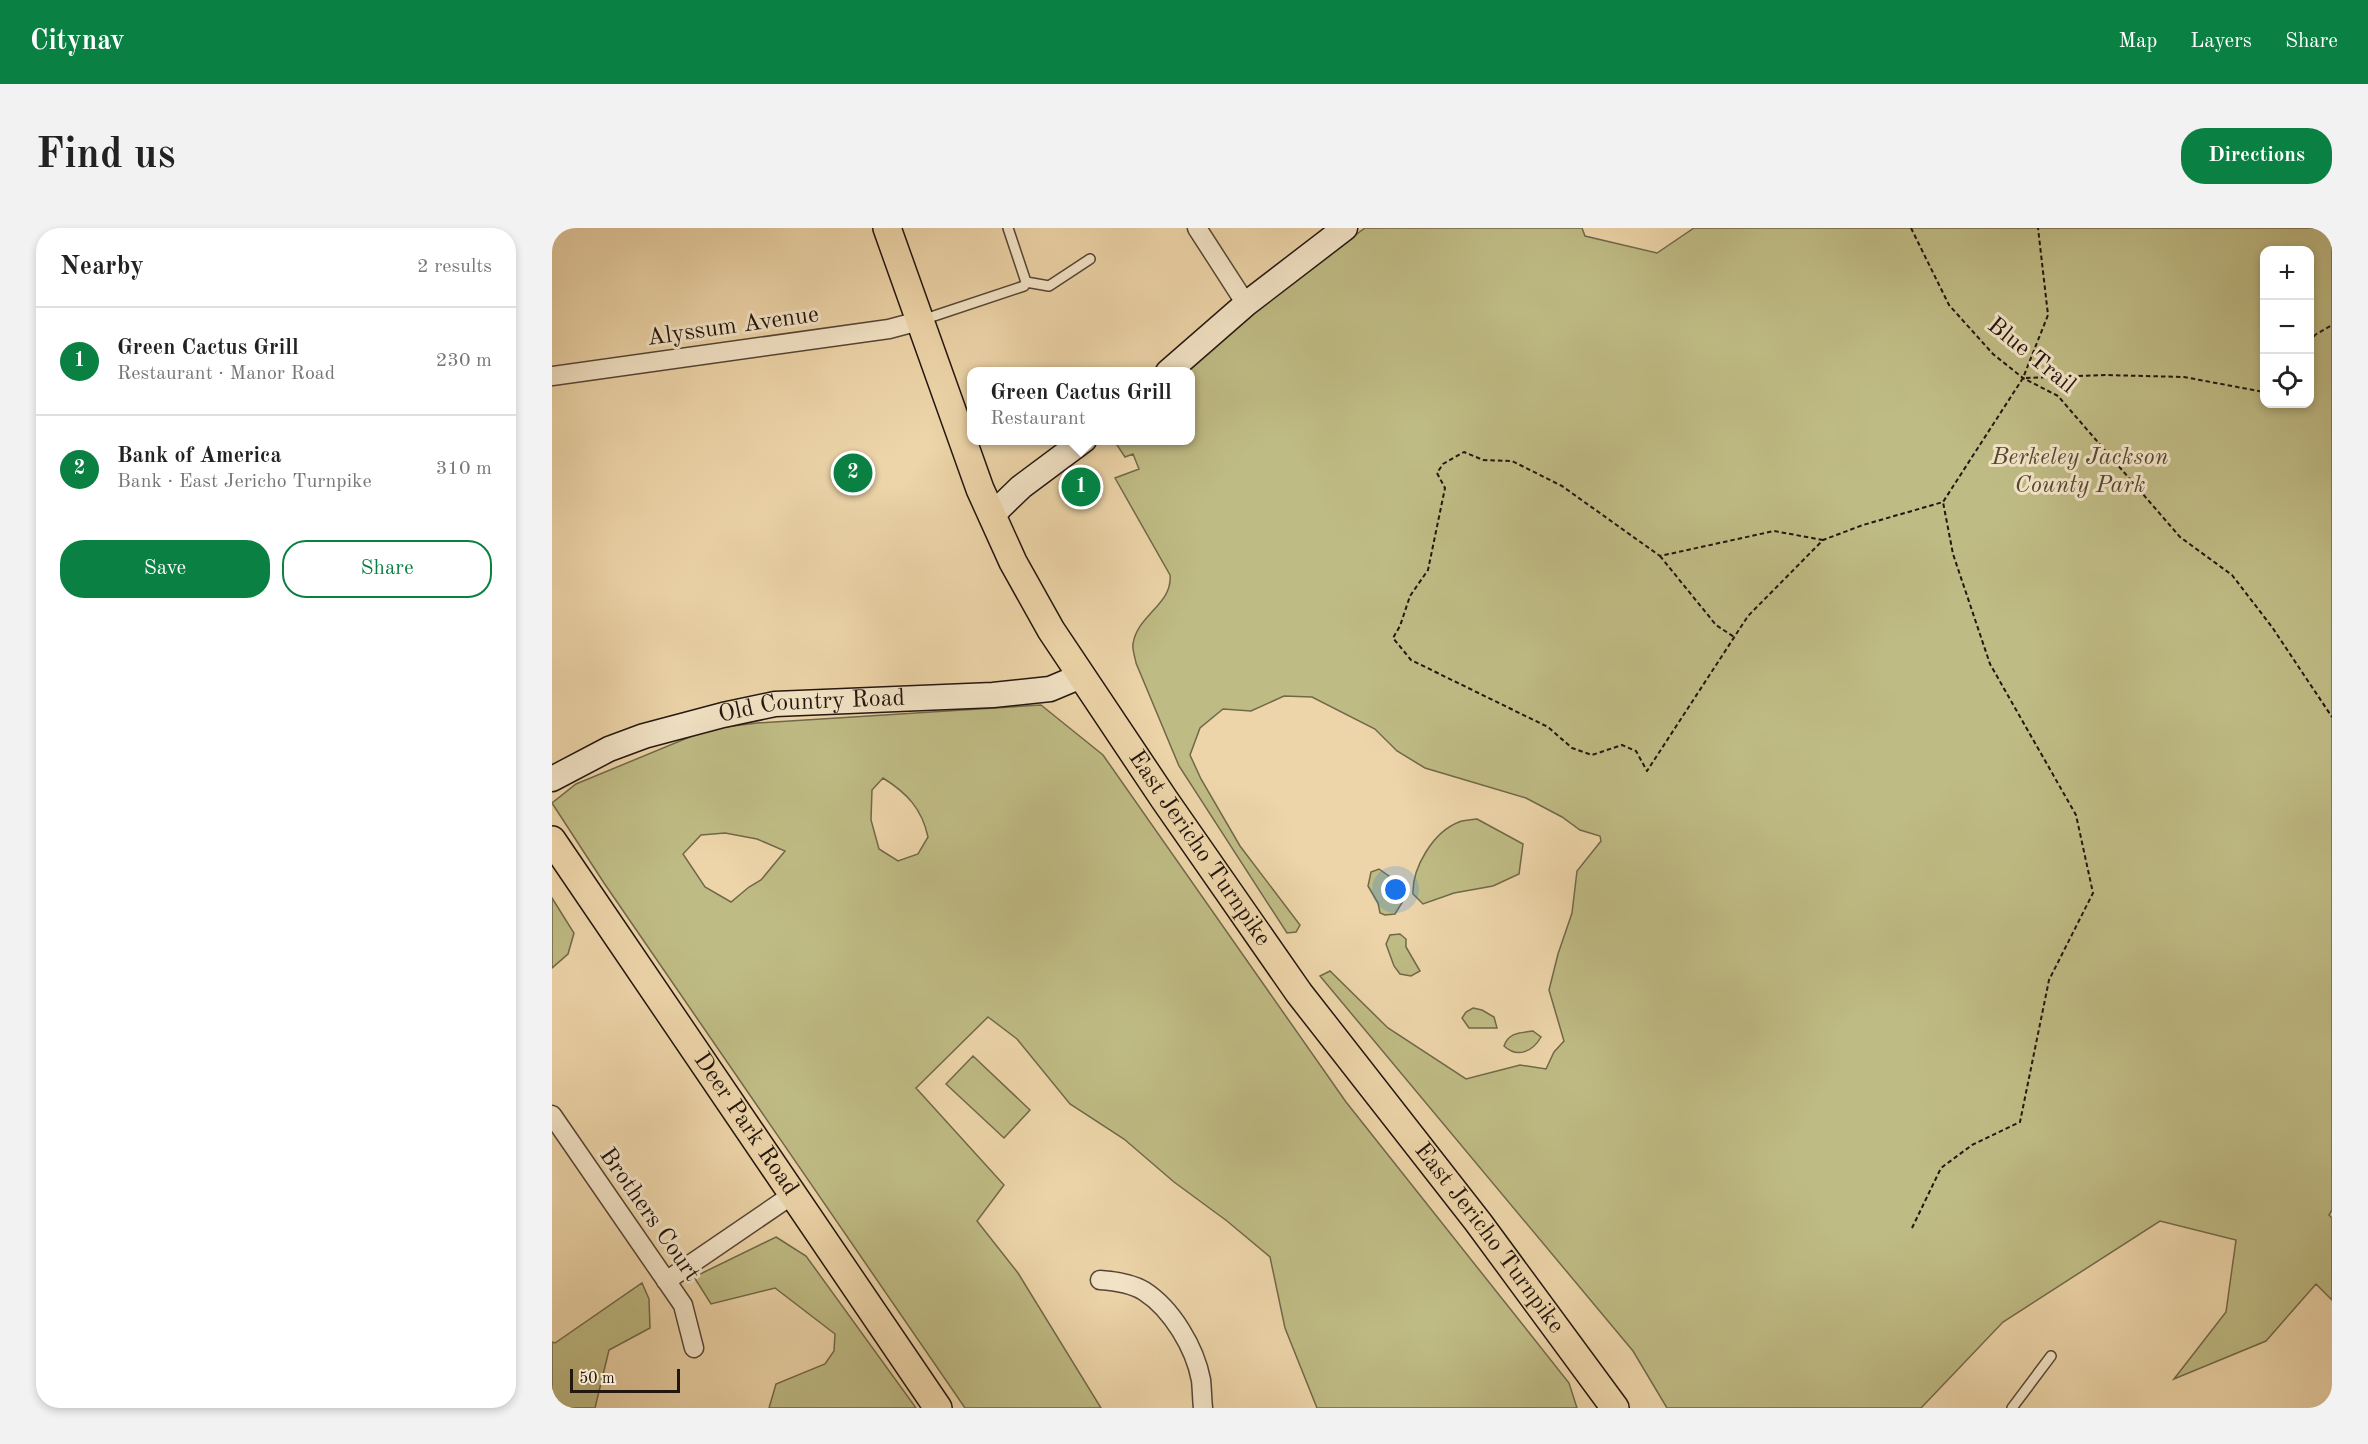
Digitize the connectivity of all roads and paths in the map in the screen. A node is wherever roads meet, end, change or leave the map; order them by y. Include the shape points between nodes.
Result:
1 (887, 228) edge
2 (1008, 228) edge
3 (1197, 228) edge
4 (1345, 228) edge
5 (1911, 228) edge
6 (2038, 228) edge
7 (1090, 259) dead end
8 (1026, 282) junction
9 (1246, 304) junction
10 (919, 321) junction
11 (2332, 325) edge
12 (2314, 336) edge
13 (1174, 367) edge
14 (552, 376) edge
15 (2023, 378) junction
16 (2260, 391) edge
17 (1079, 445) edge
18 (1943, 502) junction
19 (991, 516) junction
20 (1824, 540) junction
21 (1660, 556) junction
22 (1734, 637) junction
23 (1081, 676) junction
24 (2332, 717) edge
25 (552, 779) edge
26 (552, 840) edge
27 (552, 1115) edge
28 (792, 1195) junction
29 (1912, 1228) dead end
30 (1100, 1280) dead end
31 (666, 1281) junction
32 (694, 1348) dead end
33 (2051, 1356) dead end
34 (939, 1408) edge
35 (1203, 1408) edge
36 (1615, 1408) edge
37 (2012, 1408) edge

1 - 10 main road, East Jericho Turnpike
2 - 8 lane
3 - 9 street
4 - 9 main road
5 - 15 path, Blue Trail via 1949,305 1993,354
6 - 15 path via 2048,315
7 - 8 lane via 1049,286
8 - 10 lane via 1024,286
9 - 13 main road
10 - 14 street, Alyssum Avenue via 877,331
10 - 19 main road, East Jericho Turnpike
11 - 12 path
15 - 16 path via 2184,377
15 - 18 path
15 - 24 path, Blue Trail via 2058,396 2180,537 2232,575
17 - 19 main road via 1022,487
18 - 20 path
18 - 29 path via 1953,554 1990,664 2076,814 2093,893 2049,980 2020,1122 1972,1145 1941,1168
19 - 23 main road, East Jericho Turnpike via 1051,630
20 - 21 path via 1774,531
20 - 22 path via 1748,616
21 - 22 path via 1716,626
21 - 22 path via 1562,486 1512,461 1483,460 1464,452 1443,464 1437,473 1445,488 1428,570 1410,596 1394,638 1411,660 1548,727 1572,748 1592,755 1622,745 1636,751 1647,771
23 - 25 main road, Old Country Road via 1050,689 993,695 775,704 644,736 609,749
23 - 36 main road, East Jericho Turnpike via 1299,993 1478,1222
26 - 28 main road, Deer Park Road
27 - 31 street, Brothers Court
28 - 31 street
28 - 34 main road, Deer Park Road
30 - 35 street via 1119,1281 1144,1291 1164,1307 1192,1354 1201,1379
31 - 32 street, Brothers Court via 683,1305
33 - 37 lane

